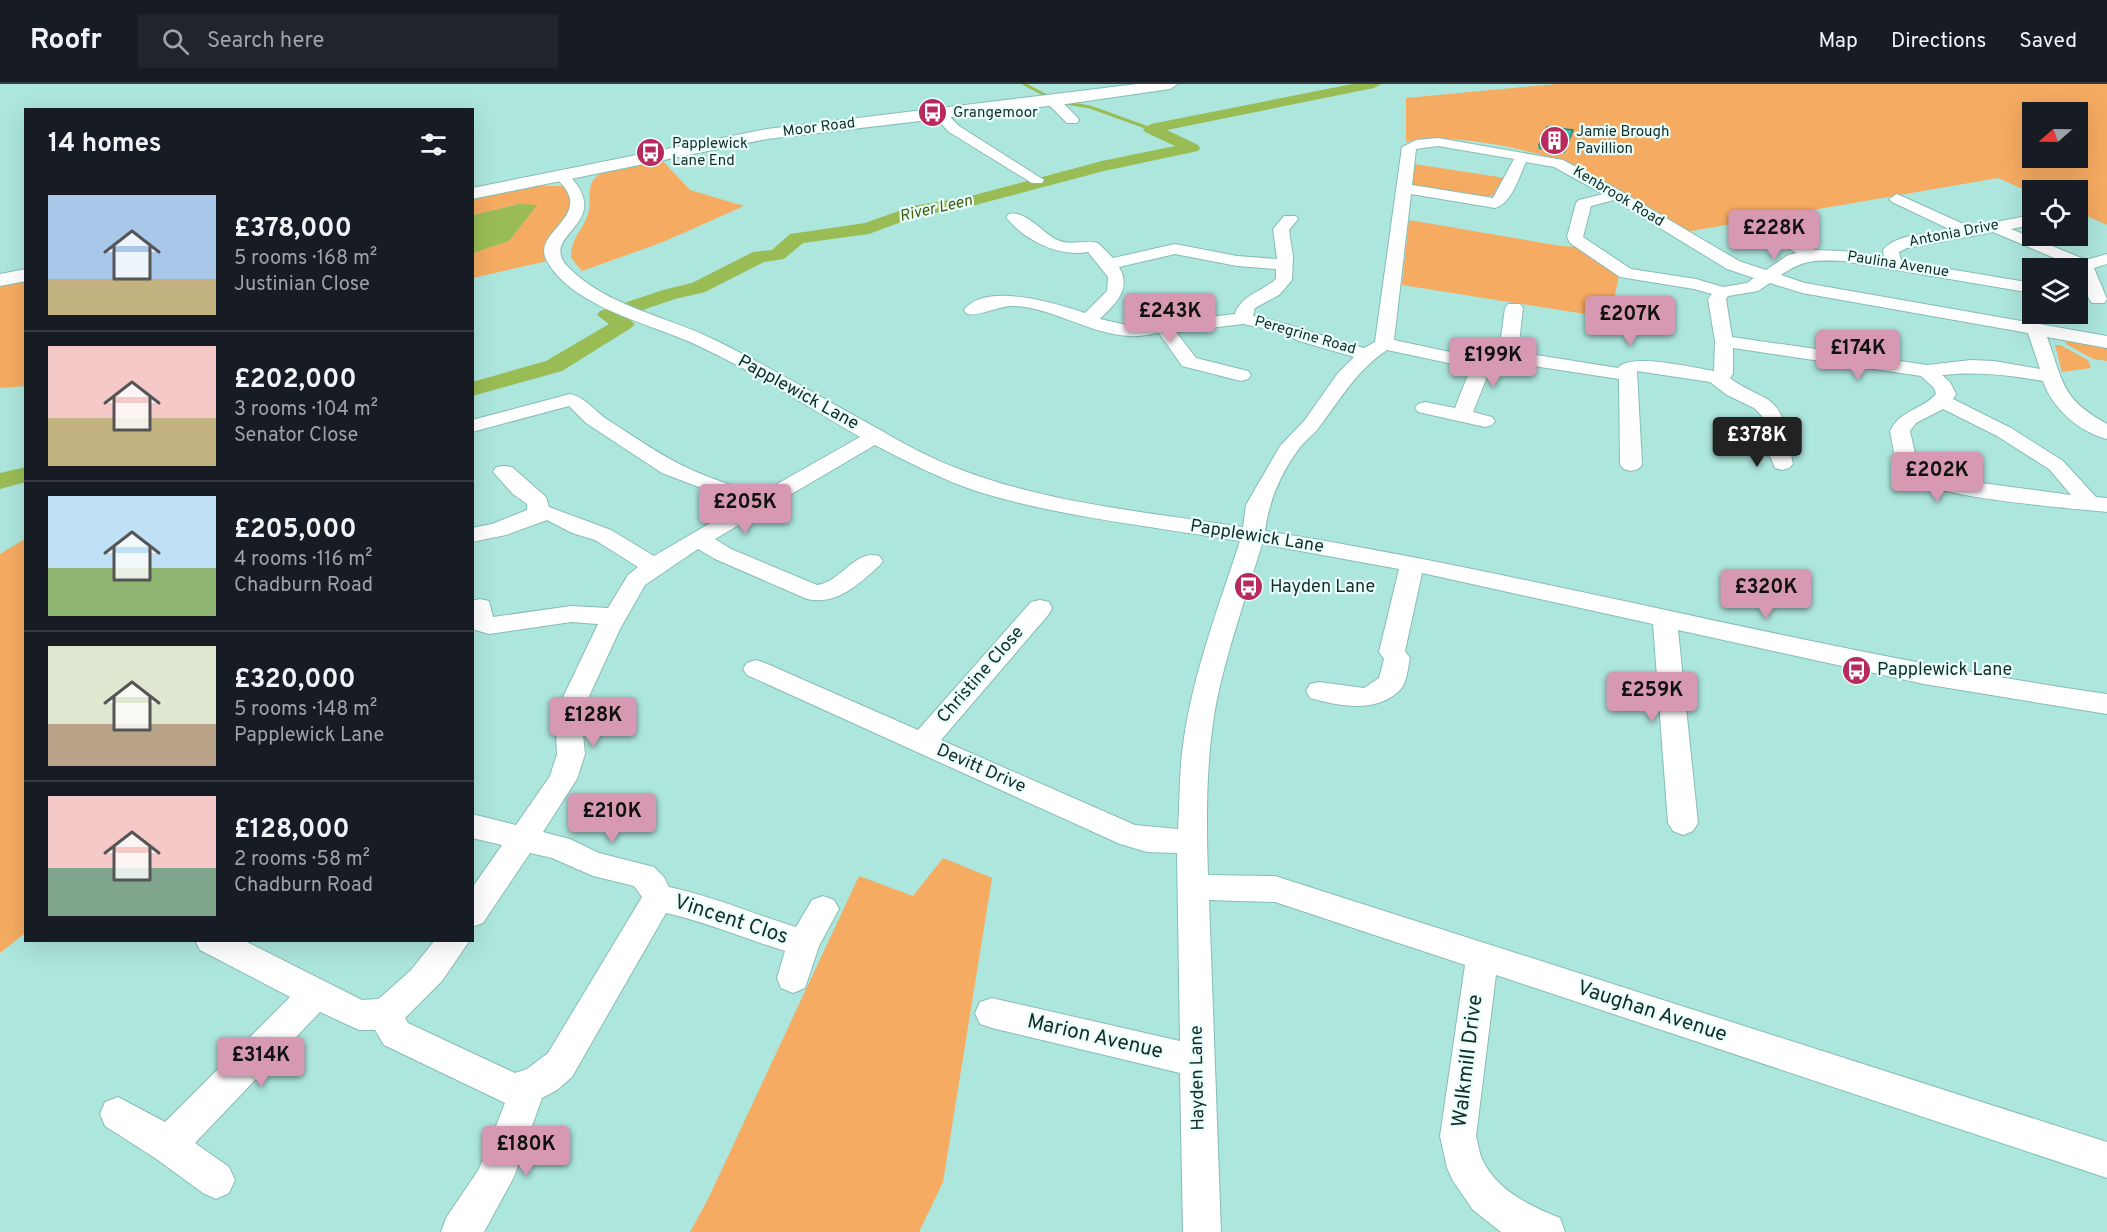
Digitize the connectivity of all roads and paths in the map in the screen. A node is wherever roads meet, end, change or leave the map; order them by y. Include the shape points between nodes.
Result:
1 (1170, 84) edge
2 (1053, 101) junction
3 (939, 114) junction
4 (1072, 120) dead end
5 (1519, 162) dead end
6 (561, 175) junction
7 (1036, 180) dead end
8 (1403, 188) junction
9 (474, 194) edge
10 (1617, 195) junction
11 (1897, 199) dead end
12 (1013, 217) dead end
13 (2022, 222) edge
14 (1755, 224) dead end
15 (1279, 225) dead end
16 (1995, 227) junction
17 (1968, 232) junction
18 (1114, 239) dead end
19 (1092, 246) junction
20 (1812, 255) junction
21 (2065, 258) edge
22 (2107, 259) edge
23 (1109, 264) junction
24 (1893, 264) junction
25 (2088, 264) edge
26 (1285, 265) junction
27 (2088, 271) edge
28 (24, 275) edge
29 (1768, 277) junction
30 (0, 280) edge
31 (2022, 286) edge
32 (1722, 292) junction
33 (2088, 297) edge
34 (2103, 299) edge
35 (1511, 308) dead end
36 (973, 310) dead end
37 (1243, 319) junction
38 (1088, 320) junction
39 (1163, 327) junction
40 (2036, 330) junction
41 (1724, 341) junction
42 (2107, 342) edge
43 (1376, 349) junction
44 (1508, 356) junction
45 (1475, 363) junction
46 (1927, 371) junction
47 (1241, 375) dead end
48 (1628, 375) junction
49 (1716, 377) junction
50 (2052, 377) junction
51 (1943, 402) junction
52 (1425, 408) dead end
53 (1462, 416) junction
54 (1485, 421) dead end
55 (474, 425) edge
56 (2107, 433) edge
57 (876, 436) junction
58 (1741, 446) dead end
59 (1631, 465) dead end
60 (504, 472) dead end
61 (2098, 504) edge
62 (756, 506) junction
63 (538, 514) junction
64 (474, 535) edge
65 (1253, 537) junction
66 (698, 539) junction
67 (871, 561) dead end
68 (1416, 565) junction
69 (653, 566) junction
70 (844, 584) junction
71 (867, 594) dead end
72 (480, 607) dead end
73 (1040, 608) dead end
74 (615, 617) junction
75 (1665, 620) junction
76 (764, 678) dead end
77 (1319, 691) dead end
78 (2107, 704) edge
79 (922, 743) junction
80 (1683, 823) dead end
81 (474, 827) edge
82 (524, 840) junction
83 (1192, 842) junction
84 (1194, 886) junction
85 (658, 898) junction
86 (823, 909) dead end
87 (474, 911) edge
88 (215, 942) edge
89 (453, 942) edge
90 (804, 944) junction
91 (1482, 957) junction
92 (793, 978) dead end
93 (315, 994) junction
94 (992, 1013) dead end
95 (384, 1014) junction
96 (1198, 1061) junction
97 (527, 1088) junction
98 (118, 1114) dead end
99 (168, 1144) junction
100 (2107, 1161) edge
101 (216, 1180) dead end
102 (460, 1232) edge
103 (1202, 1232) edge
104 (1546, 1232) edge

1 - 2 main road, Moor Road
2 - 3 main road, Moor Road
2 - 4 street
3 - 6 main road, Moor Road via 758,136
3 - 7 street via 954,129
5 - 8 street via 1495,203
6 - 9 main road, Moor Road
6 - 57 street, Papplewick Lane via 577,195 578,207 552,247 551,255 579,286 605,301 702,341
8 - 10 street, Kenbrook Road via 1409,147 1429,142 1550,160
8 - 43 street, Kenbrook Road
10 - 29 street, Kenbrook Road via 1733,265
10 - 32 street via 1584,203 1576,240 1626,273
11 - 17 street
12 - 19 street via 1059,248
13 - 16 street, Antonia Drive
14 - 20 street
15 - 26 street
16 - 17 street, Antonia Drive
16 - 21 street
17 - 24 street, Antonia Drive via 1894,247
18 - 19 street
19 - 23 street
20 - 24 street, Paulina Avenue
20 - 29 street, Paulina Avenue via 1794,259
22 - 25 street
23 - 26 street via 1175,249
23 - 38 street via 1118,286
24 - 31 street, Paulina Avenue
26 - 37 street via 1281,284 1247,305
27 - 34 street
28 - 30 main road
29 - 32 street, Paulina Avenue via 1752,287
29 - 40 street, Kenbrook Road via 1814,291
32 - 41 street via 1717,299
33 - 34 street
35 - 44 street
36 - 38 street, Peregrine Road via 991,295
37 - 39 street, Peregrine Road
37 - 43 street, Peregrine Road via 1283,327 1305,337
38 - 39 street, Peregrine Road via 1122,330
39 - 47 street via 1193,372
40 - 42 street, Kenbrook Road
40 - 50 street
41 - 46 street
41 - 49 street via 1723,374
43 - 45 street, Peregrine Road
43 - 65 street via 1345,377 1311,425 1290,446 1257,506
44 - 45 street
44 - 48 street
45 - 53 street via 1479,372
46 - 50 street via 1994,367
46 - 51 street via 1943,386
48 - 49 street via 1627,368 1637,365
48 - 59 street
49 - 58 street via 1772,414 1781,458
50 - 56 street via 2064,404
51 - 61 street via 2004,432 2056,465
51 - 61 street via 1900,426 1909,468 1922,478 1940,484
52 - 53 street
53 - 54 street
55 - 62 street via 570,400 670,468 733,492
57 - 62 street
57 - 65 street, Papplewick Lane via 987,487
60 - 63 street via 538,502
62 - 66 street
63 - 64 street
63 - 69 street via 558,516 603,535
65 - 68 street, Papplewick Lane
65 - 83 street, Hayden Lane via 1203,705 1197,740
66 - 69 street
66 - 70 street via 723,554 816,593 831,592
67 - 70 street
68 - 75 street, Papplewick Lane
68 - 77 street via 1404,655 1397,658 1391,682 1368,698
69 - 74 street via 636,580
70 - 71 street
72 - 74 street via 482,624 489,626 571,614
73 - 79 street, Christine Close
74 - 82 street via 568,714 571,754 563,779
75 - 78 street, Papplewick Lane via 1869,666
75 - 80 street
76 - 79 street, Devitt Drive
79 - 83 street, Devitt Drive via 1130,836
81 - 82 street
82 - 85 street via 643,876
82 - 87 street
83 - 84 street, Hayden Lane
84 - 91 street, Vaughan Avenue via 1275,889
84 - 96 street, Hayden Lane
85 - 90 street, Vincent Clos via 705,908
85 - 97 street via 560,1065
86 - 90 street
88 - 93 street
89 - 95 street via 401,1002
90 - 92 street
91 - 100 street, Vaughan Avenue
91 - 104 street, Walkmill Drive via 1458,1136 1466,1168 1486,1197 1518,1221
93 - 95 street via 359,1014
93 - 99 street
94 - 96 street, Marion Avenue
95 - 97 street via 396,1034 514,1090
96 - 103 street, Hayden Lane
97 - 102 street via 511,1143 492,1184
98 - 99 street
99 - 101 street

